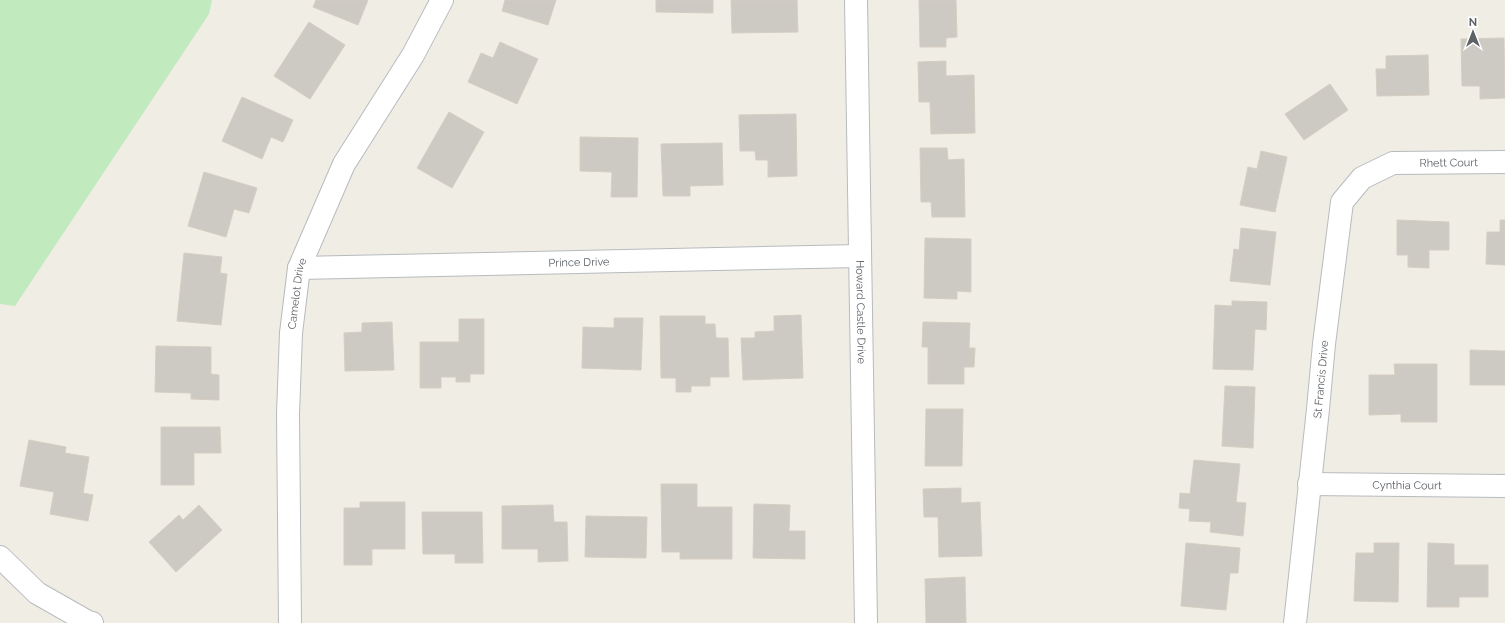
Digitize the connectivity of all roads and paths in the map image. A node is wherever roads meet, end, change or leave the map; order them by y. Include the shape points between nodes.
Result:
1 (442, 0) edge
2 (856, 0) edge
3 (1505, 162) edge
4 (1393, 163) joint
5 (859, 256) junction
6 (299, 268) junction
7 (1310, 484) junction
8 (1505, 486) edge
9 (0, 557) edge
10 (92, 623) edge
11 (290, 623) edge
12 (866, 623) edge
13 (1295, 623) edge

1 - 6 street, Camelot Drive via 413,55 344,164
2 - 5 street, Howard Castle Drive
3 - 4 street, Rhett Court
4 - 7 street, St Francis Drive via 1362,178 1342,202
5 - 6 street, Prince Drive
5 - 12 street, Howard Castle Drive
6 - 11 street, Camelot Drive via 291,333 288,414
7 - 8 street, Cynthia Court
7 - 13 street, St Francis Drive
9 - 10 street via 36,593

